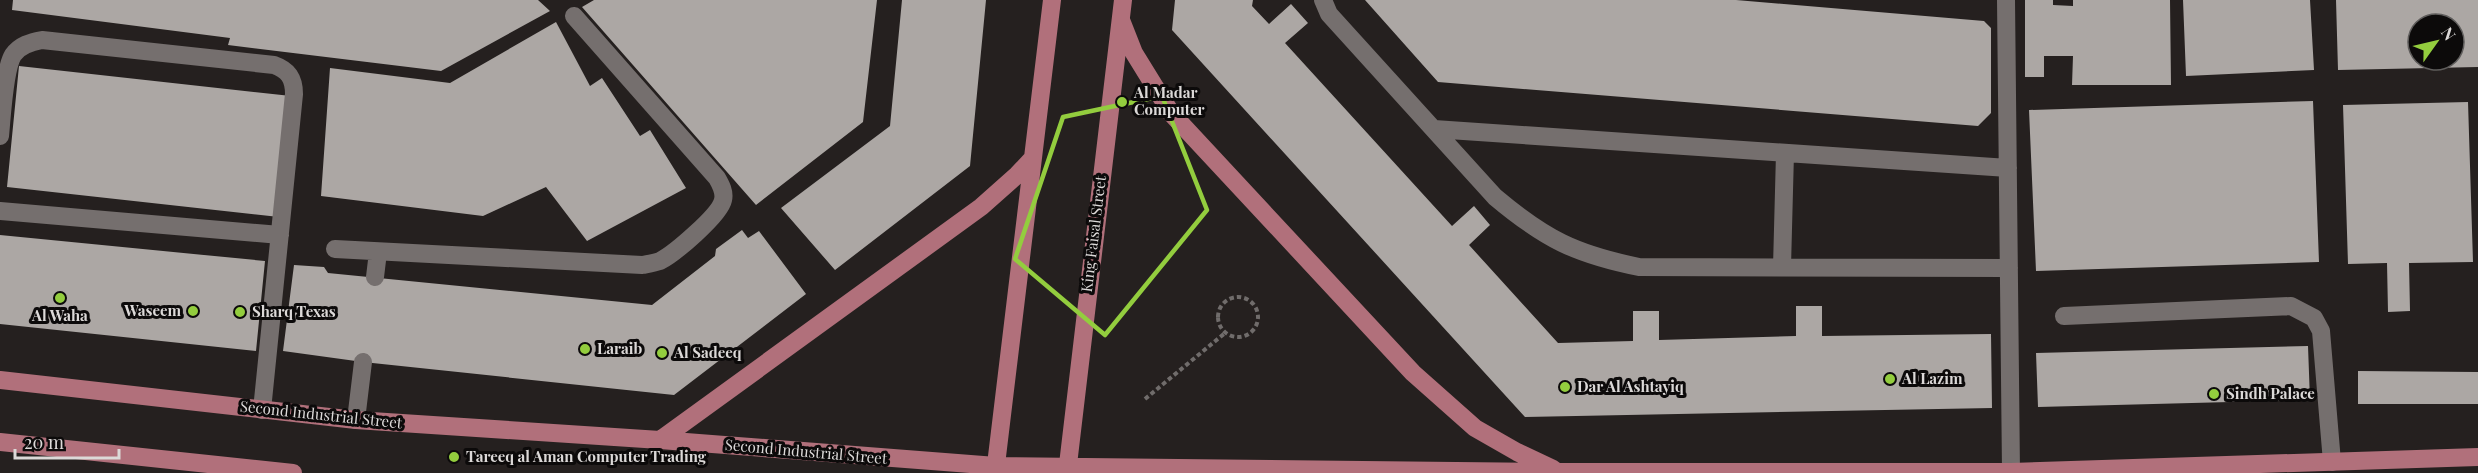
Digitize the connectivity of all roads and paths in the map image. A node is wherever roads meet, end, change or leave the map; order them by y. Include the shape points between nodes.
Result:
1 (1052, 0) edge
2 (1123, 0) edge
3 (1323, 0) edge
4 (2006, 0) edge
5 (574, 16) dead end
6 (1121, 20) junction
7 (1434, 129) junction
8 (0, 136) edge
9 (1785, 153) junction
10 (1033, 158) junction
11 (2008, 168) junction
12 (0, 211) edge
13 (280, 235) junction
14 (335, 249) dead end
15 (378, 252) junction
16 (1782, 267) junction
17 (2009, 268) junction
18 (375, 278) dead end
19 (2064, 316) dead end
20 (1225, 333) junction
21 (363, 362) dead end
22 (0, 380) edge
23 (1145, 399) dead end
24 (262, 410) junction
25 (356, 420) junction
26 (660, 440) junction
27 (0, 442) edge
28 (2478, 457) edge
29 (2332, 462) junction
30 (996, 470) edge
31 (1067, 471) edge
32 (262, 472) edge
33 (1560, 472) edge
34 (2011, 472) edge
35 (293, 473) edge

1 - 10 main road
2 - 6 main road, King Faisal Street
3 - 7 lane via 1329,14
4 - 11 lane
5 - 15 lane via 717,178 723,193 720,208 679,247 659,261 642,266
6 - 31 main road, King Faisal Street
6 - 33 main road via 1140,63 1170,113 1413,373 1475,428
7 - 9 lane
7 - 16 lane via 1495,197 1526,223 1561,244 1599,259 1639,267
8 - 13 lane via 9,67 13,56 31,41 274,65 287,72 294,86
9 - 11 lane
9 - 16 lane
10 - 26 main road via 981,207
10 - 30 main road
11 - 17 lane
12 - 13 lane
13 - 24 lane
14 - 15 lane
15 - 18 lane
16 - 17 lane
17 - 34 lane
19 - 29 lane via 2291,306 2314,318 2320,331
20 - 20 path via 1244,336 1258,323 1259,313 1248,298 1231,297 1224,301 1217,317
20 - 23 path
21 - 25 lane
22 - 24 main road, Second Industrial Street
24 - 25 main road, Second Industrial Street
25 - 26 main road, Second Industrial Street
26 - 30 main road, Second Industrial Street
27 - 32 main road
28 - 29 main road, Second Industrial Street
29 - 34 main road, Second Industrial Street
30 - 31 main road, Second Industrial Street
31 - 33 main road, Second Industrial Street
32 - 35 main road
33 - 34 main road, Second Industrial Street

